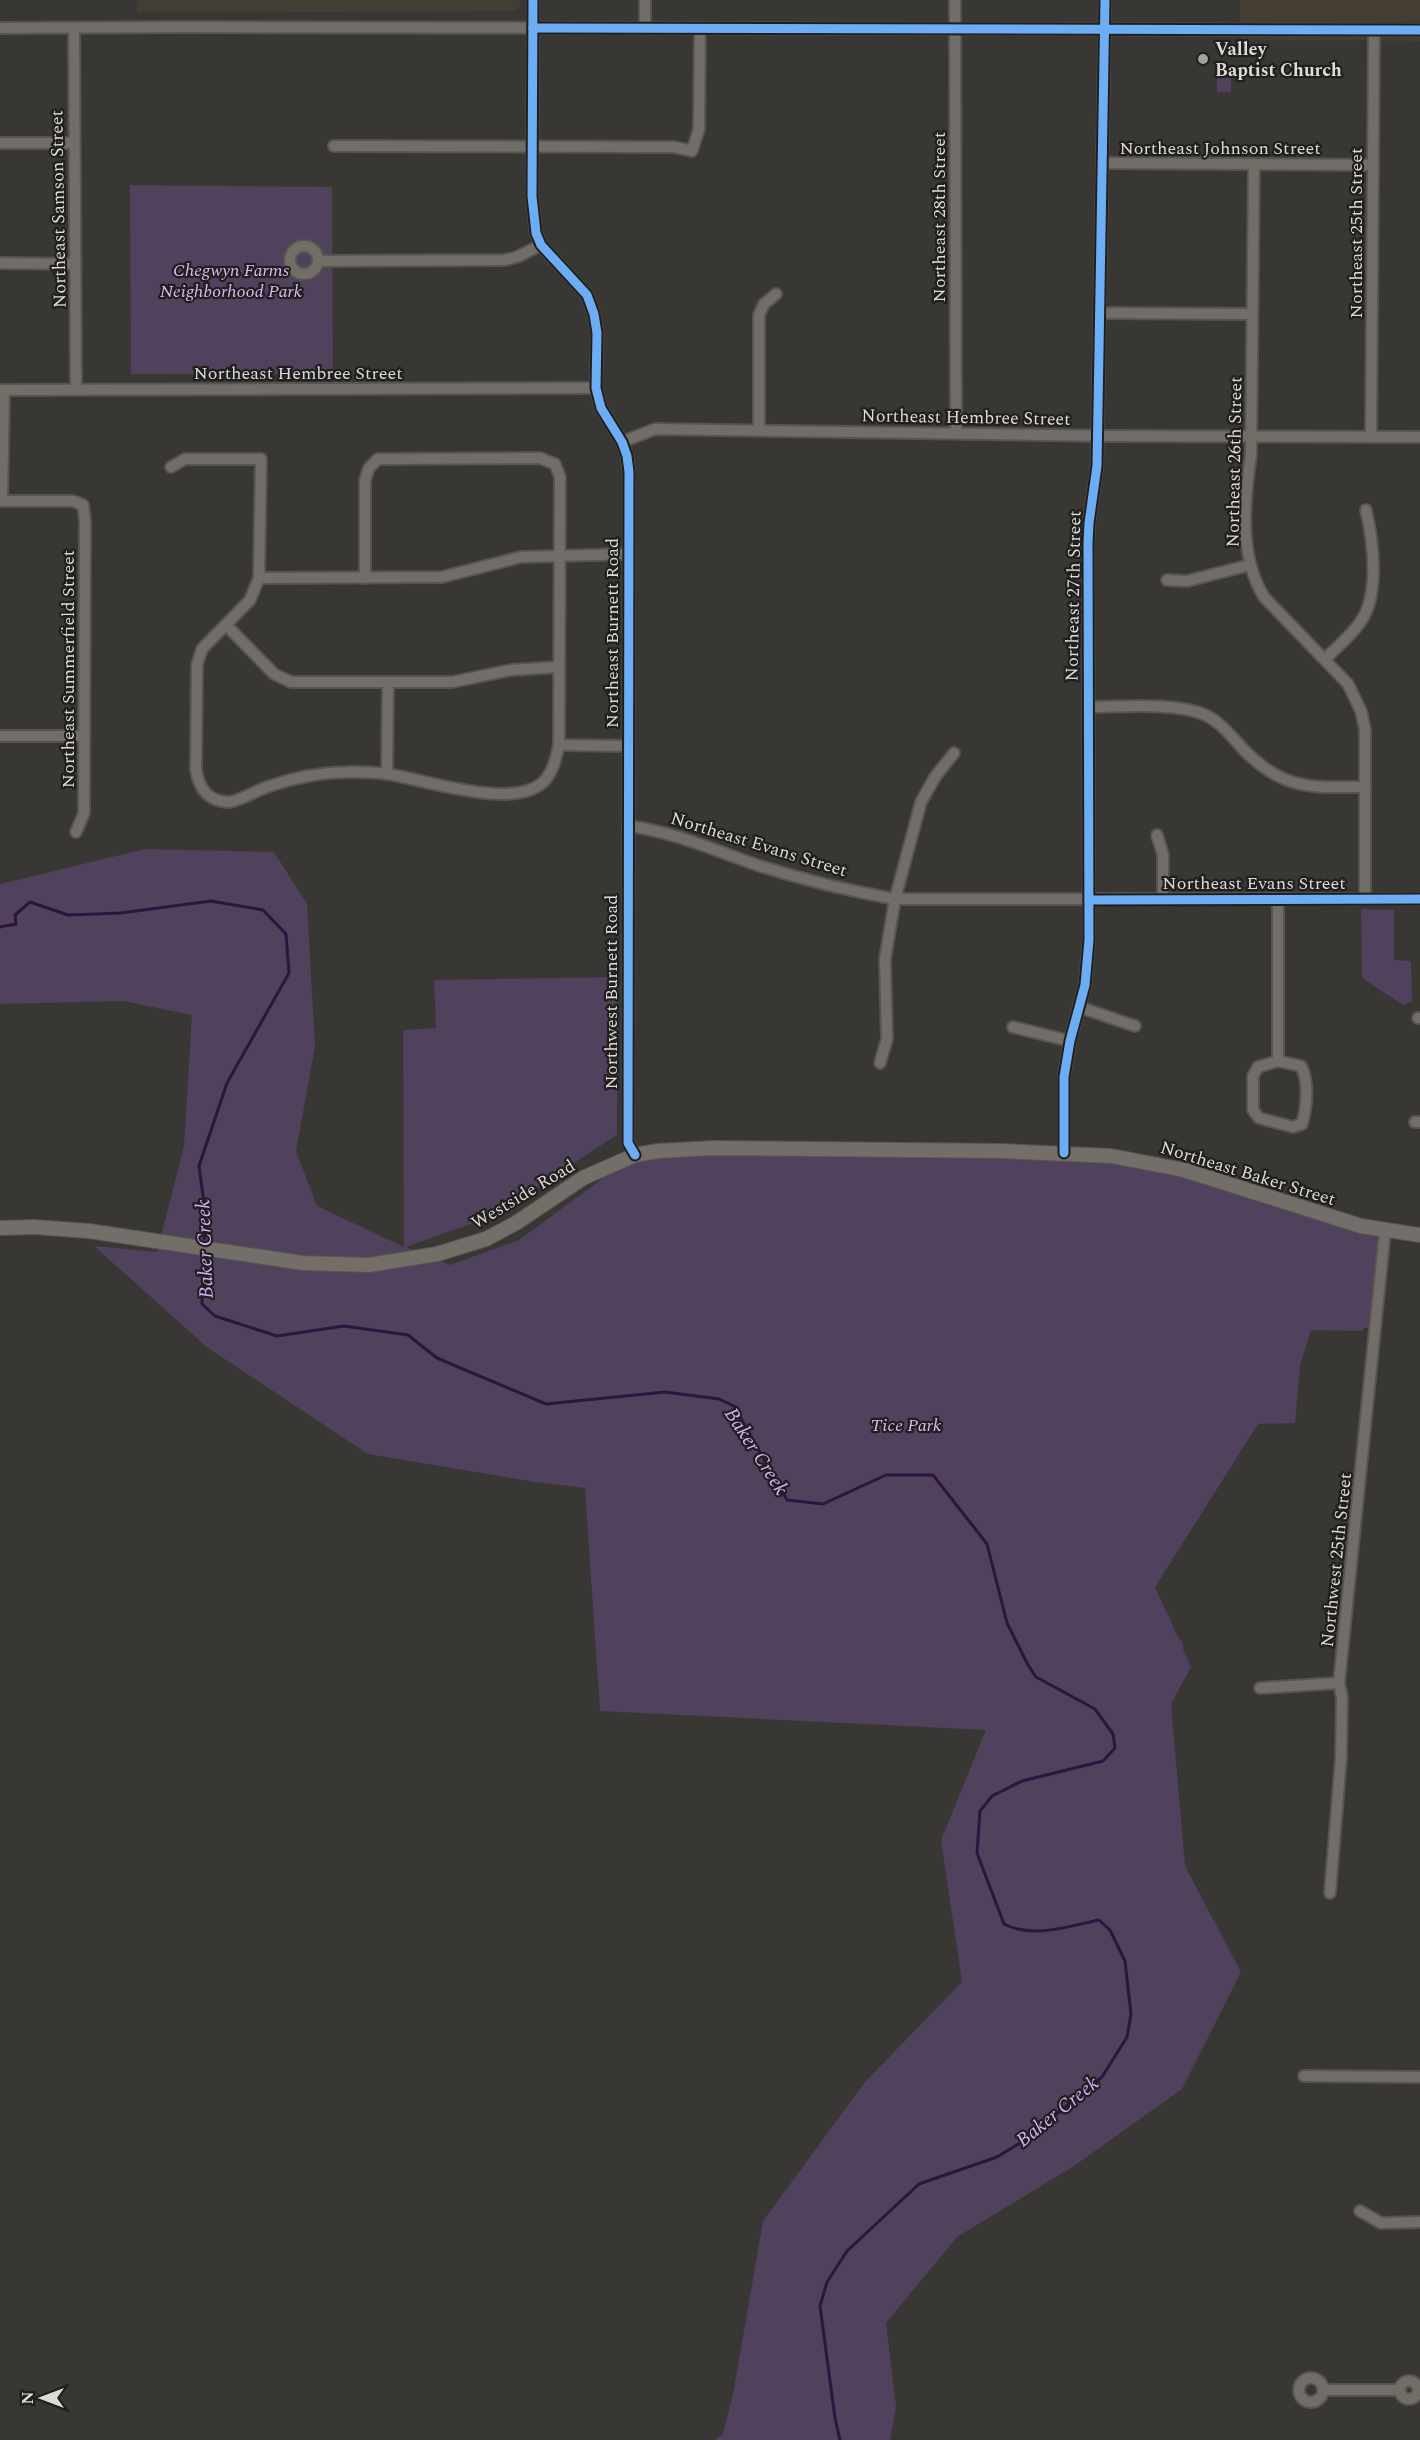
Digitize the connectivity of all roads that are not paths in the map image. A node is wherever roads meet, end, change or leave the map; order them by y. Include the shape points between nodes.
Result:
1 (533, 0) edge
2 (645, 0) edge
3 (955, 0) edge
4 (1106, 0) edge
5 (0, 28) edge
6 (533, 28) junction
7 (645, 28) junction
8 (955, 28) junction
9 (1105, 28) junction
10 (74, 29) junction
11 (700, 29) junction
12 (1374, 30) junction
13 (1420, 30) edge
14 (0, 143) edge
15 (73, 143) junction
16 (334, 146) dead end
17 (533, 147) junction
18 (1103, 163) junction
19 (1254, 164) junction
20 (1373, 165) junction
21 (541, 245) junction
22 (318, 261) dead end
23 (0, 263) edge
24 (75, 264) junction
25 (776, 294) dead end
26 (1100, 314) junction
27 (1252, 314) junction
28 (596, 388) junction
29 (75, 389) junction
30 (2, 390) edge
31 (759, 430) junction
32 (956, 433) junction
33 (1098, 435) junction
34 (1252, 436) junction
35 (1371, 437) junction
36 (1420, 437) edge
37 (622, 442) junction
38 (171, 467) dead end
39 (1, 501) edge
40 (1366, 510) dead end
41 (629, 554) junction
42 (560, 556) junction
43 (1250, 565) junction
44 (259, 578) junction
45 (365, 578) junction
46 (1167, 580) dead end
47 (227, 626) junction
48 (1325, 659) junction
49 (559, 667) junction
50 (388, 682) junction
51 (1089, 707) junction
52 (0, 736) edge
53 (84, 736) junction
54 (559, 745) junction
55 (627, 746) junction
56 (954, 753) dead end
57 (387, 774) junction
58 (1365, 787) junction
59 (628, 826) junction
60 (76, 832) dead end
61 (1157, 835) dead end
62 (895, 899) junction
63 (1278, 899) junction
64 (1365, 899) junction
65 (1420, 899) edge
66 (1089, 900) junction
67 (1163, 900) junction
68 (1079, 1007) junction
69 (1135, 1026) dead end
70 (1013, 1027) dead end
71 (1070, 1041) junction
72 (1278, 1061) junction
73 (880, 1063) dead end
74 (1064, 1153) junction
75 (634, 1155) junction
76 (0, 1228) edge
77 (1385, 1231) junction
78 (1420, 1235) edge
79 (1339, 1683) junction
80 (1260, 1688) dead end
81 (1330, 1893) dead end
82 (1304, 2076) dead end
83 (1420, 2077) edge
84 (1360, 2211) dead end
85 (1420, 2222) edge
86 (1323, 2390) dead end
87 (1419, 2390) edge

1 - 6 street
2 - 7 street
3 - 8 street, Northeast 28th Street
4 - 9 street, Northeast 27th Street
5 - 10 street
6 - 7 street
6 - 10 street
6 - 17 street
7 - 11 street
8 - 9 street
8 - 11 street
8 - 32 street, Northeast 28th Street
9 - 12 street
9 - 18 street, Northeast 27th Street
10 - 15 street, Northeast Samson Street
11 - 17 street via 699,129 692,151 674,147
12 - 13 street
12 - 20 street, Northeast 25th Street
14 - 15 street
15 - 24 street, Northeast Samson Street
16 - 17 street
17 - 21 street via 533,219
18 - 19 street, Northeast Johnson Street
18 - 26 street, Northeast 27th Street
19 - 20 street, Northeast Johnson Street
19 - 27 street, Northeast 26th Street
20 - 35 street, Northeast 25th Street
21 - 22 street via 504,260
21 - 28 street via 587,296 594,314
23 - 24 street
24 - 29 street, Northeast Samson Street
25 - 31 street via 764,304 759,315
26 - 27 street
26 - 33 street, Northeast 27th Street
27 - 34 street, Northeast 26th Street
28 - 29 street, Northeast Hembree Street
28 - 37 street, Northeast Burnett Road via 601,408
29 - 30 street, Northeast Hembree Street
30 - 39 street
31 - 32 street, Northeast Hembree Street
31 - 37 street, Northeast Hembree Street via 655,429
32 - 33 street, Northeast Hembree Street
33 - 34 street, Northeast Hembree Street
33 - 51 street, Northeast 27th Street via 1088,529
34 - 35 street, Northeast Hembree Street
34 - 43 street, Northeast 26th Street via 1247,490
35 - 36 street, Northeast Hembree Street
37 - 41 street, Northeast Burnett Road via 629,472
38 - 44 street via 184,459 261,459
39 - 53 street, Northeast Summerfield Street via 73,501 83,505
40 - 48 street via 1372,535 1368,608
41 - 42 street
41 - 55 street, Northeast Burnett Road
42 - 45 street via 521,557 442,577
42 - 45 street via 560,477 555,464 540,458 378,459 365,480
42 - 49 street
43 - 46 street via 1187,581
43 - 48 street, Northeast 26th Street via 1264,597
44 - 45 street
44 - 47 street via 250,600
47 - 50 street via 284,680
47 - 57 street via 202,649 197,665 196,770 203,793 217,801 230,802 296,778 330,772
48 - 58 street, Northeast 26th Street via 1347,684 1361,711 1365,729
49 - 50 street via 511,670 452,682
49 - 54 street
50 - 57 street
51 - 58 street via 1188,709 1216,722 1259,765 1282,779 1301,785
51 - 66 street, Northeast 27th Street
52 - 53 street
53 - 60 street, Northeast Summerfield Street via 84,813
54 - 55 street
54 - 57 street via 545,780 518,793 460,789
55 - 59 street, Northeast Burnett Road
56 - 62 street via 921,802
58 - 64 street, Northeast 26th Street
59 - 62 street, Northeast Evans Street via 680,837 816,882
59 - 75 street, Northwest Burnett Road via 628,1143
61 - 67 street via 1162,855
62 - 66 street, Northeast Evans Street
62 - 73 street via 885,959 887,1039
63 - 64 street, Northeast Evans Street
63 - 67 street, Northeast Evans Street
63 - 72 street
64 - 65 street, Northeast Evans Street
66 - 67 street, Northeast Evans Street
66 - 68 street, Northeast 27th Street via 1088,964
68 - 69 street
68 - 71 street, Northeast 27th Street
70 - 71 street
71 - 74 street, Northeast 27th Street via 1064,1077
72 - 72 street via 1258,1067 1253,1076 1253,1110 1259,1118 1293,1127 1302,1124 1305,1114 1306,1074 1301,1066
74 - 75 main road, Westside Road via 714,1148
74 - 77 main road, Northeast Baker Street via 1126,1158 1184,1170
75 - 76 main road, Westside Road via 583,1178 503,1231 462,1248 363,1265 312,1264 89,1231
77 - 78 main road, Northeast Baker Street
77 - 79 street, Northwest 25th Street
79 - 80 street
79 - 81 street, Northwest 25th Street via 1341,1758
82 - 83 street
84 - 85 street via 1381,2223
86 - 87 street via 1400,2390 1408,2381

